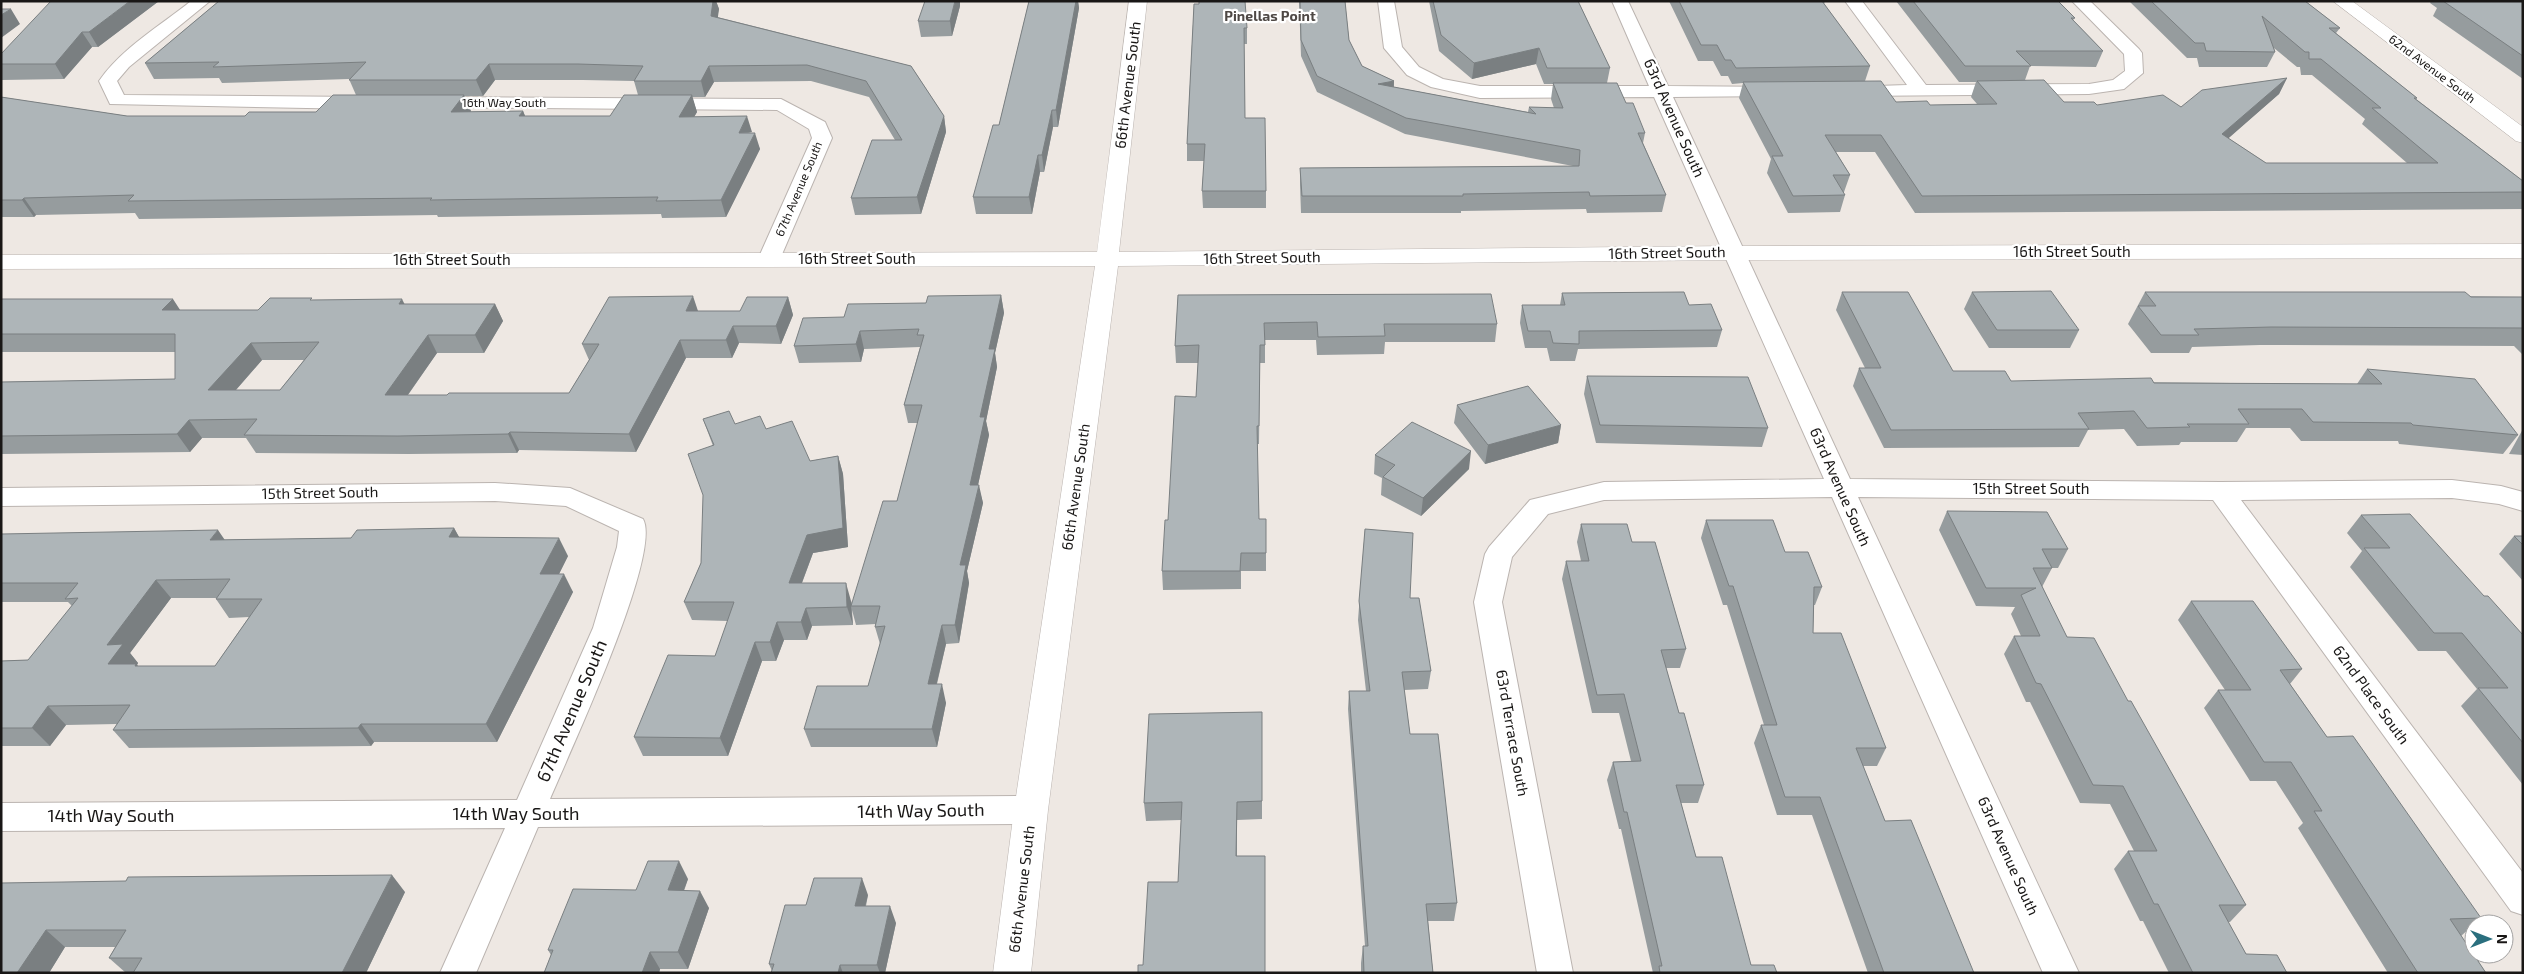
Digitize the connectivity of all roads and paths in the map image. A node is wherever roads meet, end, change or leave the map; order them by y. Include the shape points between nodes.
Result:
1 (202, 1) edge
2 (1138, 1) edge
3 (1386, 1) edge
4 (1620, 1) edge
5 (1853, 1) edge
6 (2080, 1) edge
7 (2341, 1) edge
8 (1920, 90) junction
9 (1791, 91) edge
10 (1830, 91) edge
11 (1662, 92) junction
12 (377, 103) edge
13 (416, 103) edge
14 (787, 107) joint
15 (2523, 137) edge
16 (2523, 251) edge
17 (1734, 253) junction
18 (769, 259) junction
19 (1107, 259) junction
20 (1, 262) edge
21 (1840, 488) junction
22 (2220, 491) junction
23 (1, 497) edge
24 (2523, 502) edge
25 (1539, 507) joint
26 (633, 526) joint
27 (1031, 810) junction
28 (528, 814) junction
29 (1, 816) edge
30 (2523, 900) edge
31 (458, 973) edge
32 (1012, 973) edge
33 (1555, 973) edge
34 (2061, 973) edge

1 - 12 street via 123,63 108,81 117,100
2 - 19 street, 66th Avenue South
3 - 11 street via 1393,48 1413,71 1437,83 1480,92
4 - 11 street, 63rd Avenue South
5 - 8 street
6 - 8 street via 2133,53 2134,73 2118,85 2089,89
7 - 15 street, 62nd Avenue South
8 - 10 street
9 - 11 street
11 - 17 street, 63rd Avenue South
13 - 14 street, 16th Way South
14 - 18 street, 67th Avenue South via 818,126 822,138
16 - 17 street, 16th Street South
17 - 19 street, 16th Street South
17 - 21 street, 63rd Avenue South
18 - 19 street, 16th Street South
18 - 20 street, 16th Street South
19 - 27 street, 66th Avenue South
21 - 22 street, 15th Street South
21 - 25 street, 15th Street South via 1604,491
21 - 34 street, 63rd Avenue South
22 - 24 street, 15th Street South via 2452,489 2501,495
22 - 30 street, 62nd Place South
23 - 26 street, 15th Street South via 495,492 570,496
25 - 33 street, 63rd Terrace South via 1500,554 1488,602
26 - 28 street, 67th Avenue South via 631,547 608,628
27 - 28 street, 14th Way South
27 - 32 street, 66th Avenue South
28 - 29 street, 14th Way South
28 - 31 street, 67th Avenue South

